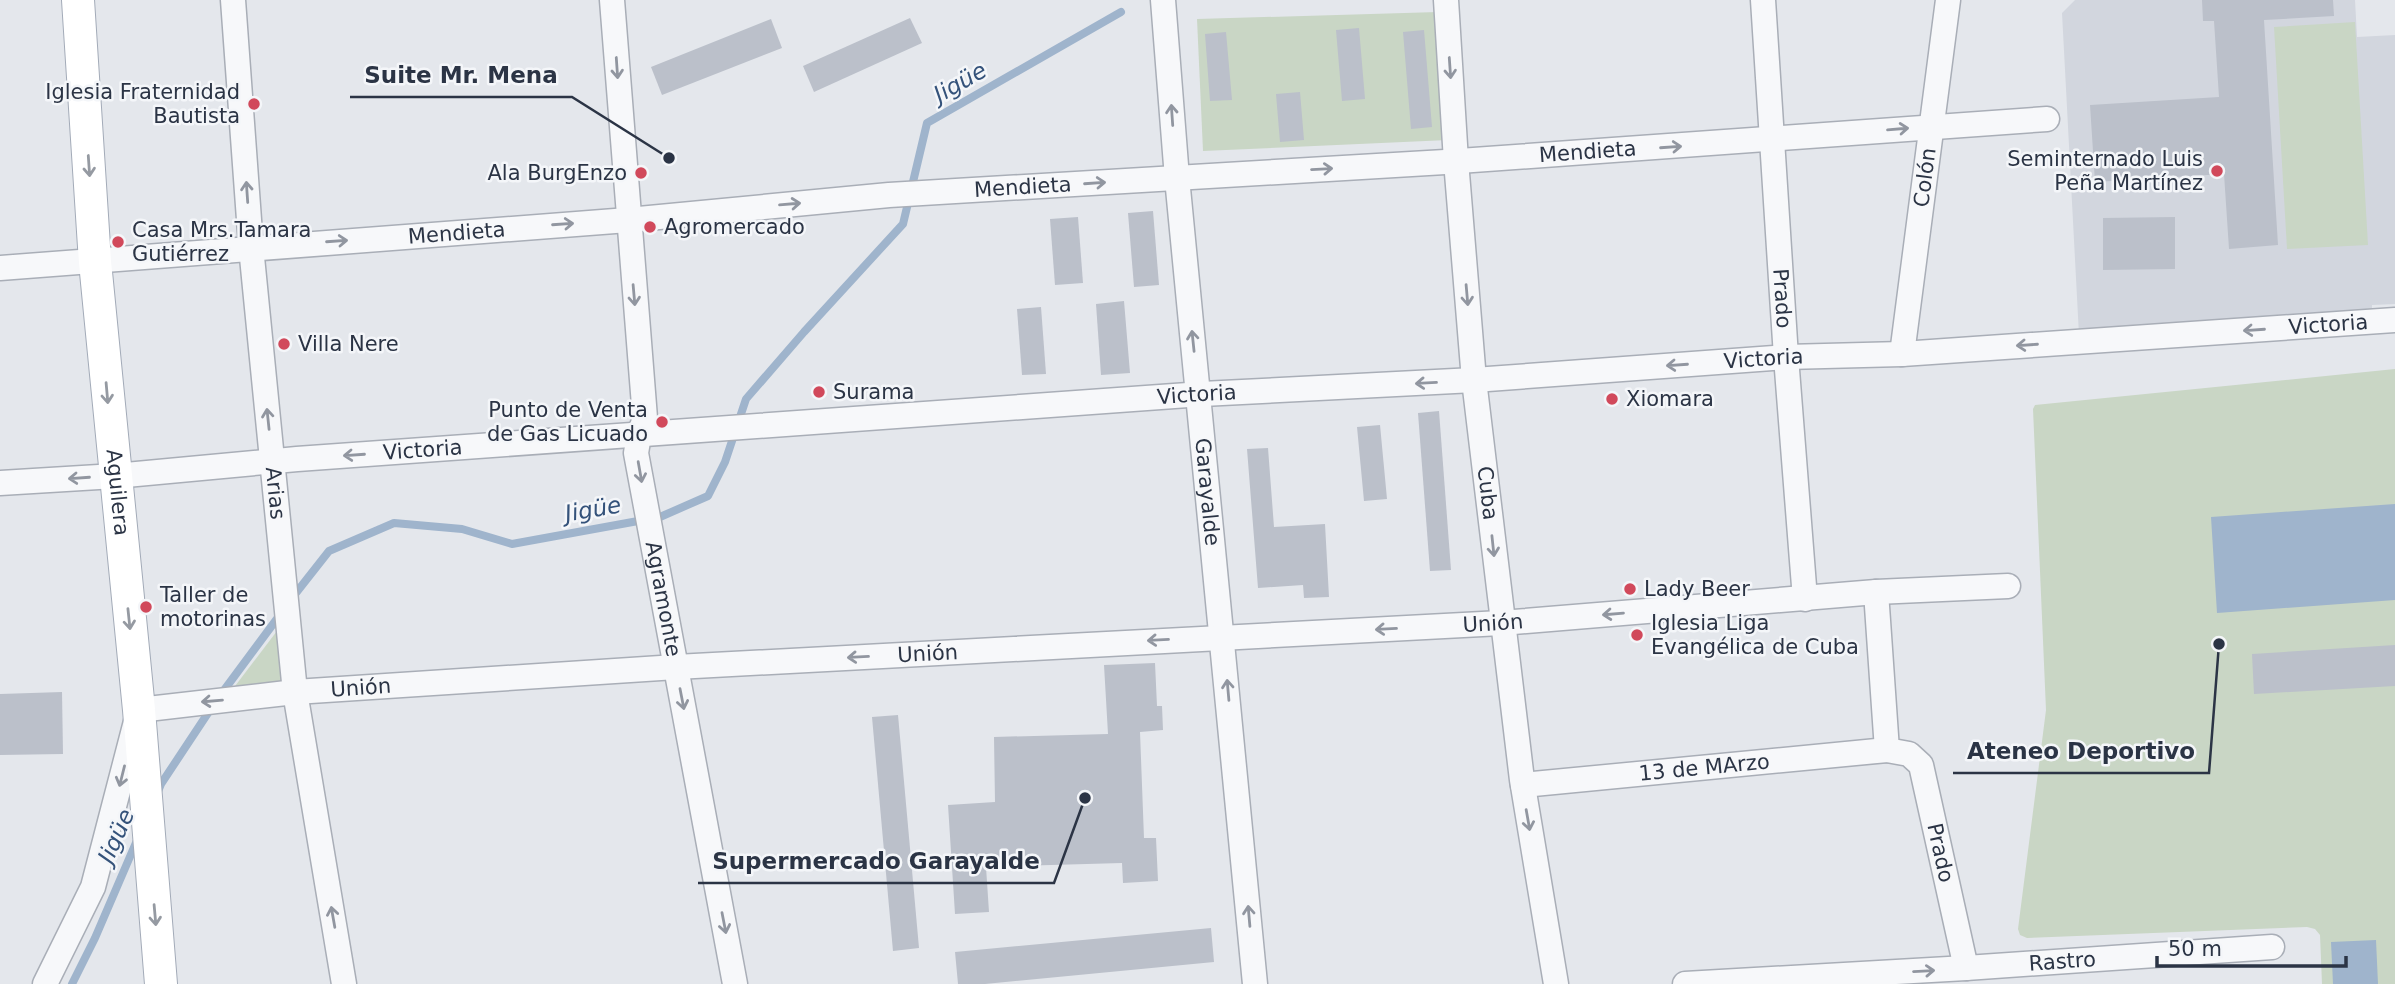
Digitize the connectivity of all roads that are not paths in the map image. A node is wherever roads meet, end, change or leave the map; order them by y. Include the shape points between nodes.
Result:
1 (78, 0) edge
2 (233, 0) edge
3 (612, 0) edge
4 (1163, 0) edge
5 (1446, 0) edge
6 (1763, 0) edge
7 (1948, 0) edge
8 (2047, 119) dead end
9 (1931, 126) junction
10 (1773, 140) junction
11 (1456, 161) junction
12 (1177, 178) junction
13 (628, 220) junction
14 (251, 247) junction
15 (95, 262) junction
16 (0, 268) edge
17 (2395, 320) edge
18 (1902, 354) junction
19 (1786, 357) junction
20 (1474, 380) junction
21 (1198, 394) junction
22 (639, 435) junction
23 (272, 461) junction
24 (115, 476) junction
25 (0, 483) edge
26 (2008, 586) dead end
27 (1876, 592) junction
28 (1805, 599) junction
29 (1501, 623) junction
30 (1223, 637) junction
31 (676, 667) junction
32 (295, 692) junction
33 (139, 710) junction
34 (1886, 750) junction
35 (1522, 785) junction
36 (2272, 947) dead end
37 (1966, 968) junction
38 (45, 984) edge
39 (161, 984) edge
40 (344, 984) edge
41 (735, 984) edge
42 (1255, 984) edge
43 (1556, 984) edge
44 (1685, 984) edge

1 -> 15 main road, Aguilera
14 -> 2 street, Arias
3 -> 13 street, Agramonte
12 -> 4 street, Garayalde
5 -> 11 street, Cuba
6 - 10 street, Prado
7 - 9 street, Colón
8 - 9 street, Mendieta
10 -> 9 street, Mendieta
9 - 18 street, Colón
11 -> 10 street, Mendieta
10 - 19 street, Prado
12 -> 11 street, Mendieta
11 -> 20 street, Cuba
13 -> 12 street, Mendieta via 889,195
21 -> 12 street, Garayalde
14 -> 13 street, Mendieta
13 -> 22 street, Agramonte via 645,418
14 - 15 street, Mendieta
23 -> 14 street, Arias
15 - 16 street, Mendieta
15 -> 24 main road, Aguilera
17 -> 18 street, Victoria
18 - 19 street, Victoria
19 -> 20 street, Victoria
19 - 28 street, Prado
20 -> 21 street, Victoria
20 -> 29 street, Cuba
21 - 22 street, Victoria
21 - 30 street, Garayalde
22 -> 23 street, Victoria
22 -> 31 street, Agramonte via 636,453
23 - 24 street, Victoria
23 - 32 street, Arias
24 -> 25 street, Victoria
24 -> 33 main road, Aguilera
26 - 27 street, Unión
27 - 28 street, Unión
27 - 34 street
28 -> 29 street, Unión
29 -> 30 street, Unión
29 - 35 street, Cuba
30 -> 31 street, Unión
42 -> 30 street, Garayalde
31 - 32 street, Unión
31 -> 41 street, Agramonte
32 -> 33 street, Unión
40 -> 32 street, Arias
33 -> 38 street via 93,887
33 -> 39 main road, Aguilera
34 - 35 street, 13 de MArzo
34 - 37 street, Prado via 1909,754 1921,765
35 -> 43 street, Cuba
36 - 37 street, Rastro
44 -> 37 street, Rastro

